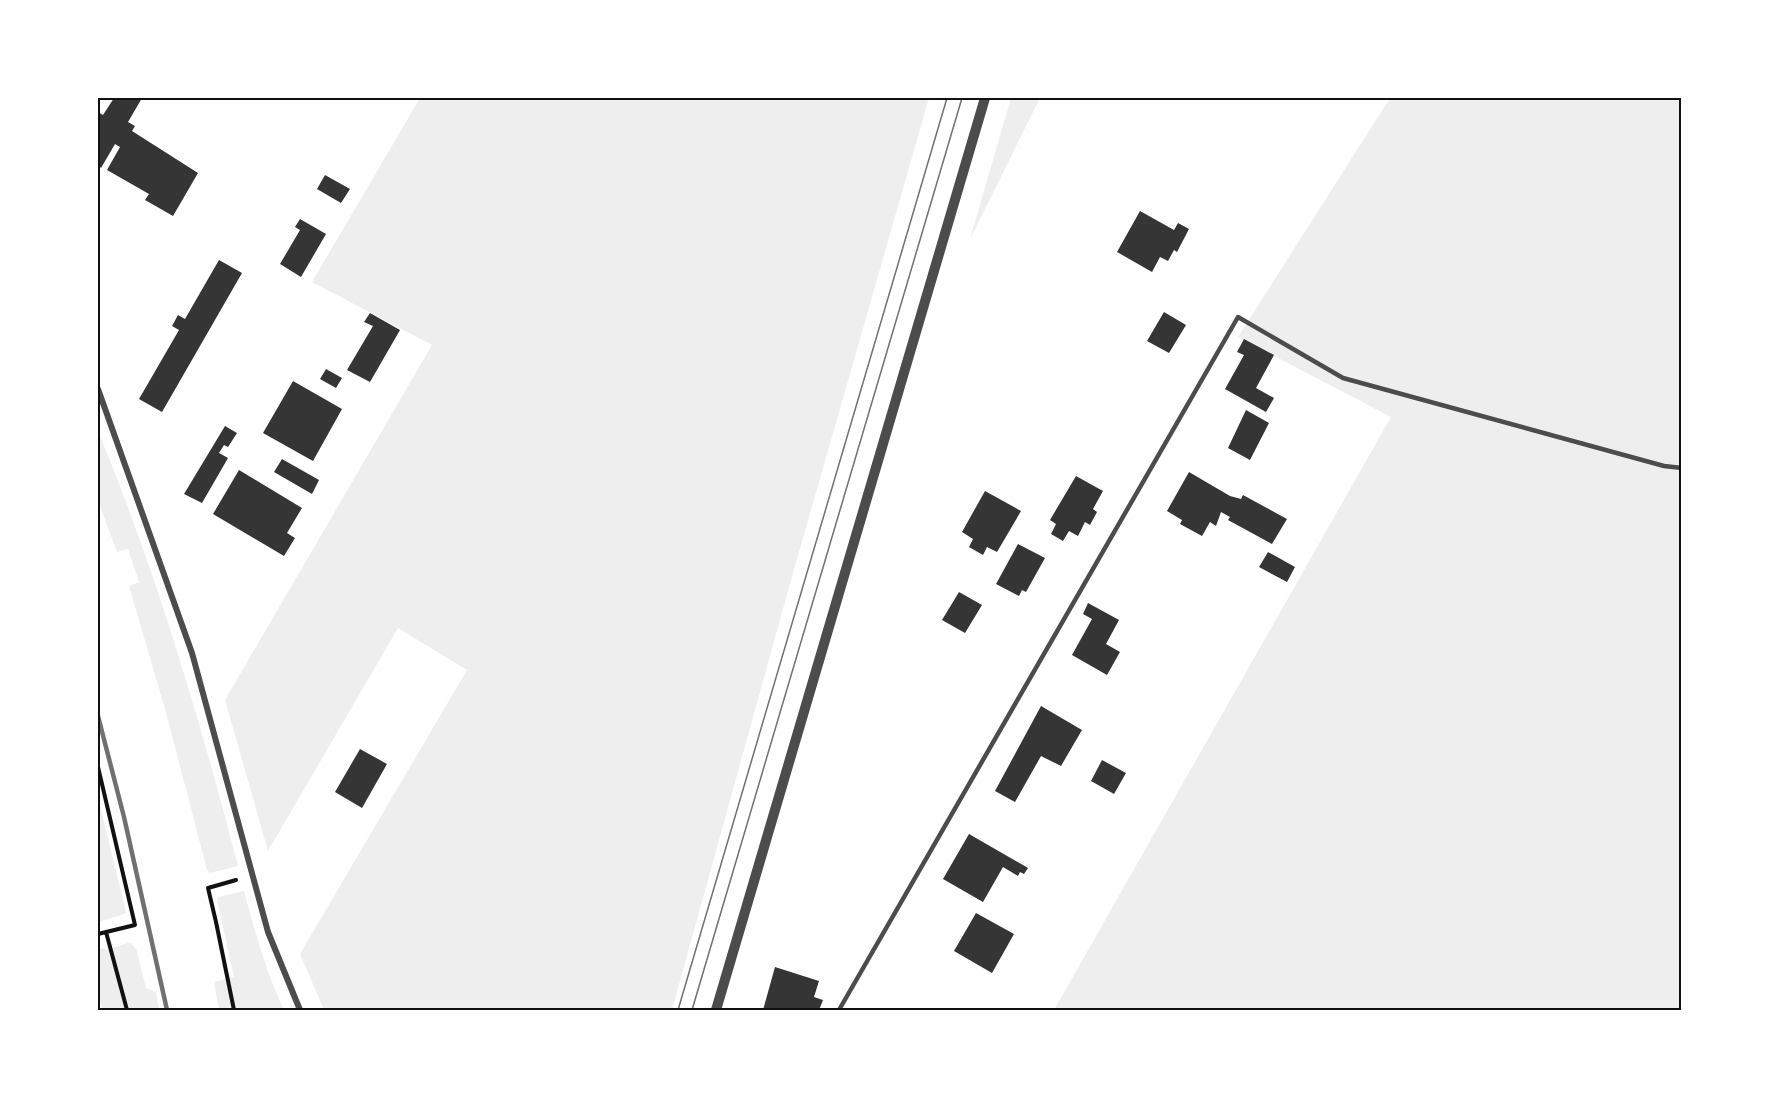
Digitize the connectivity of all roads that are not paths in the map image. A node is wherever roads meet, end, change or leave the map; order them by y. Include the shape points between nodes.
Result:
1 (985, 98) edge
2 (98, 389) edge
3 (1682, 468) edge
4 (300, 1011) edge
5 (716, 1011) edge
6 (839, 1011) edge

1 - 5 street
2 - 4 street via 192,653 268,932
3 - 6 lane via 1343,378 1238,316

